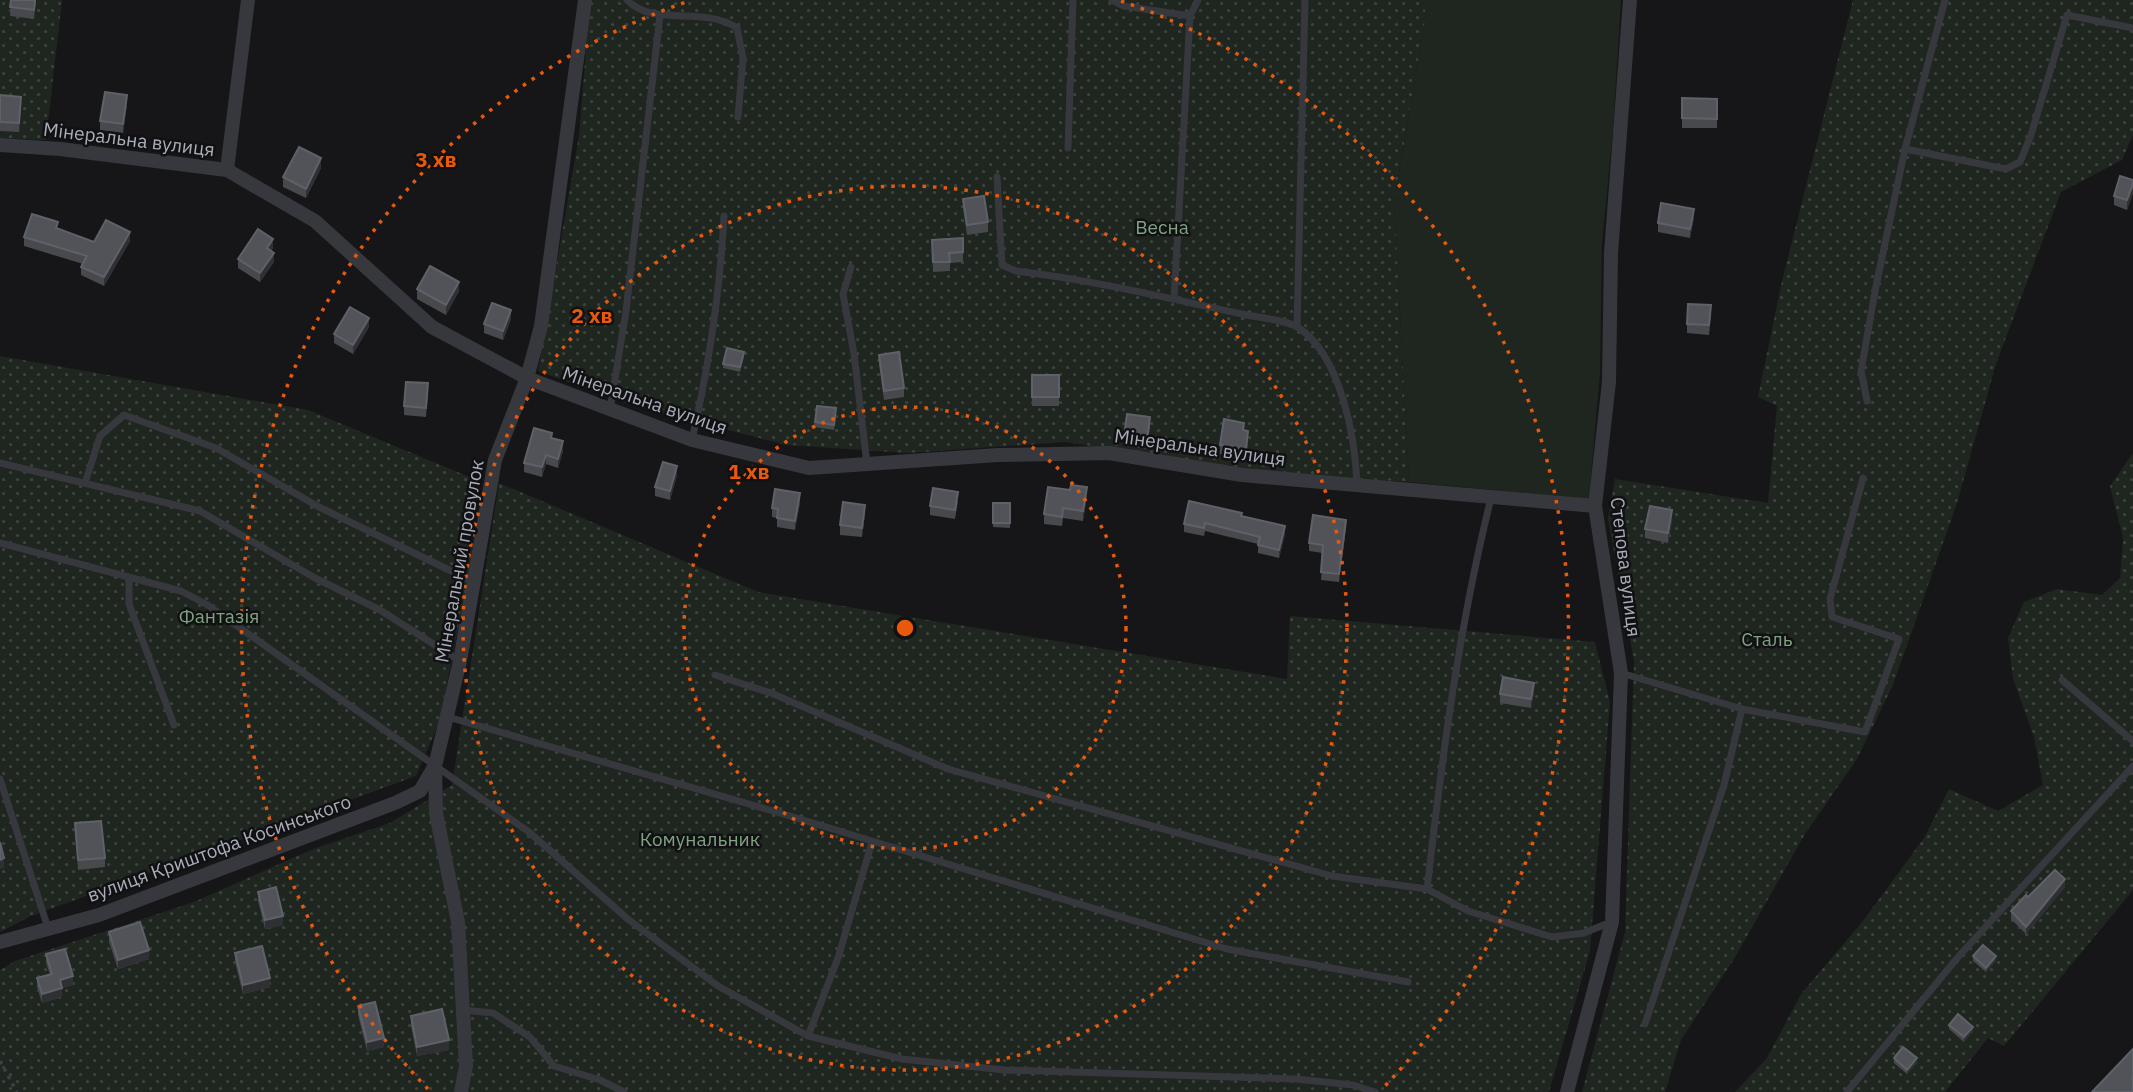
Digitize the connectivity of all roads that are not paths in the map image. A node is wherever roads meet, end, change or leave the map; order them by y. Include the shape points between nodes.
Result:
1 (248, 0) edge
2 (585, 0) edge
3 (627, 0) edge
4 (1073, 0) edge
5 (1112, 0) edge
6 (1198, 0) edge
7 (1305, 0) edge
8 (1630, 0) edge
9 (1945, 0) edge
10 (660, 15) junction
11 (1190, 16) junction
12 (2133, 28) edge
13 (738, 117) dead end
14 (0, 145) edge
15 (1068, 148) dead end
16 (1905, 149) junction
17 (227, 170) junction
18 (997, 177) dead end
19 (723, 216) dead end
20 (851, 267) dead end
21 (1174, 299) junction
22 (1297, 327) junction
23 (527, 379) junction
24 (1867, 401) dead end
25 (610, 411) junction
26 (692, 440) junction
27 (0, 463) edge
28 (867, 465) junction
29 (1863, 478) dead end
30 (85, 483) junction
31 (1357, 484) junction
32 (1491, 498) junction
33 (1595, 506) junction
34 (0, 543) edge
35 (129, 579) junction
36 (474, 582) junction
37 (460, 661) junction
38 (1622, 673) junction
39 (715, 675) dead end
40 (2062, 680) dead end
41 (1742, 709) junction
42 (448, 717) junction
43 (174, 725) dead end
44 (2133, 741) edge
45 (435, 766) junction
46 (2133, 766) edge
47 (0, 779) edge
48 (872, 842) junction
49 (1427, 889) junction
50 (1612, 922) junction
51 (48, 928) junction
52 (0, 942) edge
53 (1408, 982) dead end
54 (463, 1010) junction
55 (1645, 1024) dead end
56 (808, 1036) junction
57 (461, 1092) edge
58 (624, 1092) edge
59 (1376, 1092) edge
60 (1567, 1092) edge
61 (1847, 1092) edge

1 - 17 street
2 - 23 street, Мінеральний провулок via 541,326
3 - 10 lane via 635,9
4 - 15 lane
5 - 11 lane
6 - 11 lane
7 - 22 lane
8 - 33 street, Степова вулиця via 1611,253 1609,382
9 - 16 lane
10 - 13 lane via 722,18 737,28 743,58
10 - 25 lane
11 - 21 lane
12 - 16 lane via 2067,15 2020,162 2006,169
14 - 17 street, Мінеральна вулиця
16 - 24 lane via 1861,371
17 - 23 street, Мінеральна вулиця via 315,220 432,327
18 - 21 lane via 1002,265
19 - 26 lane via 712,344
20 - 28 lane via 843,294
21 - 22 lane
22 - 31 lane via 1322,352 1348,412
23 - 25 street, Мінеральна вулиця
23 - 36 street, Мінеральний провулок via 495,460
25 - 26 street, Мінеральна вулиця
26 - 28 street, Мінеральна вулиця via 809,468
27 - 30 lane
28 - 31 street, Мінеральна вулиця via 1109,453 1242,475
29 - 41 lane via 1830,599 1832,617 1899,639 1865,732
30 - 36 lane via 100,436 124,415 216,448 318,507
30 - 37 lane via 200,511 380,610
31 - 32 street, Мінеральна вулиця
32 - 33 street, Мінеральна вулиця
32 - 49 lane via 1456,661
33 - 38 street, Степова вулиця
34 - 35 lane
35 - 43 lane via 130,604
35 - 45 lane via 181,591 206,604
36 - 37 street, Мінеральний провулок
37 - 42 street, Мінеральний провулок
38 - 41 lane
38 - 50 street, Степова вулиця
39 - 49 lane via 771,693 948,769 1332,876
40 - 44 lane
41 - 55 lane via 1720,798
42 - 45 street, Мінеральний провулок
42 - 48 lane
45 - 51 street, вулиця Криштофа Косинського via 421,791 395,803 99,915
45 - 54 street, Мінеральний провулок via 436,813 458,922
45 - 56 lane via 529,832 629,920 718,985
46 - 61 lane via 1958,957
47 - 51 lane
48 - 53 lane via 1227,949
48 - 56 lane via 838,958
49 - 50 lane via 1468,911 1552,937 1584,933
50 - 60 street, Степова вулиця
51 - 52 street, вулиця Криштофа Косинського
54 - 57 street, Мінеральний провулок via 466,1066
54 - 58 lane via 492,1013 530,1037 554,1066
56 - 59 lane via 902,1059 1004,1070 1296,1080 1353,1085

